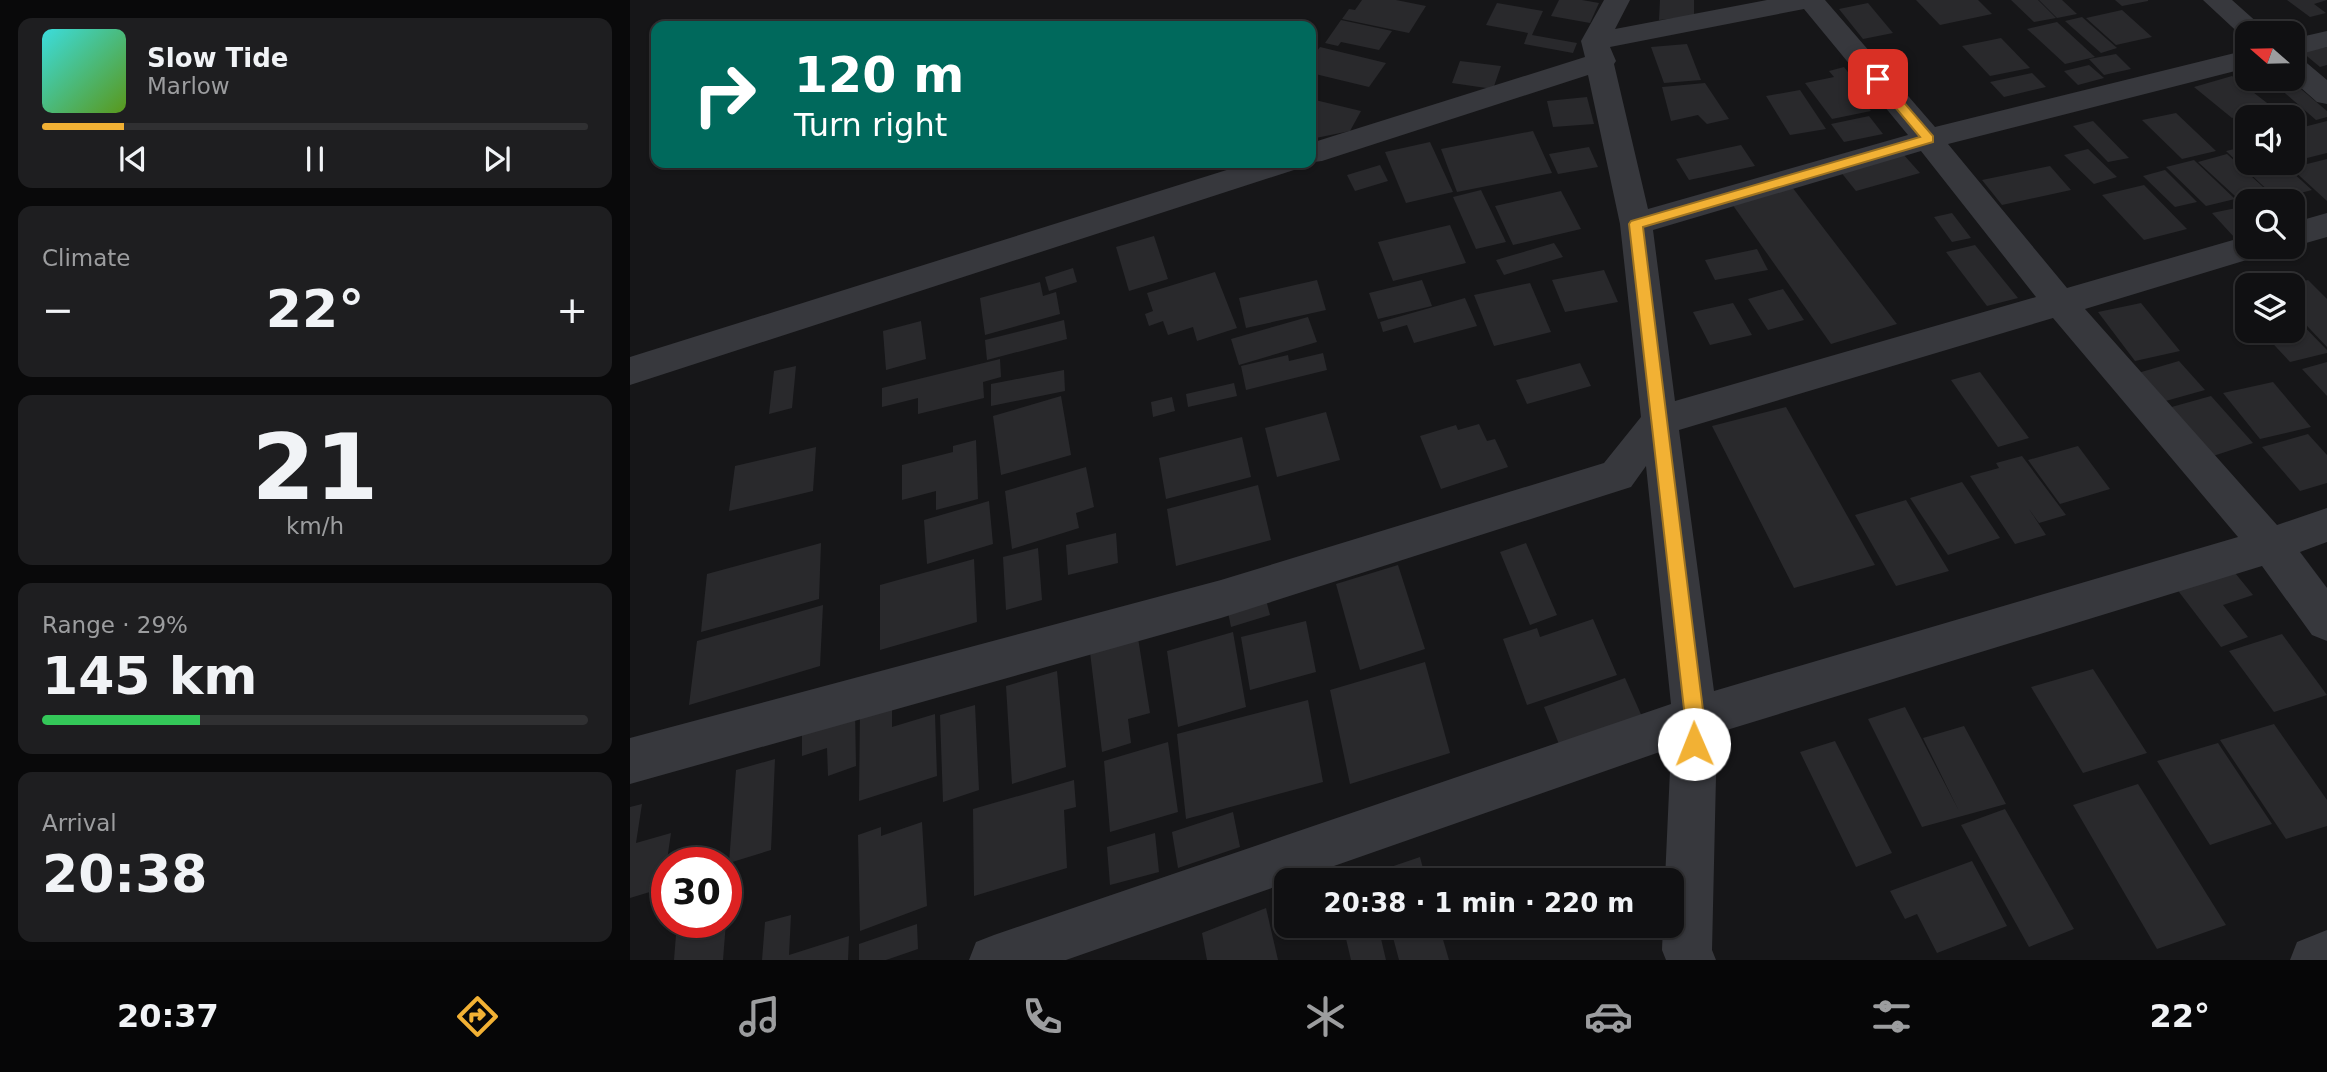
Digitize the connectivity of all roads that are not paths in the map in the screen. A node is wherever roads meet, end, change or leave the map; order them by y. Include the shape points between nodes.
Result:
1 (1617, 0) edge
2 (1810, 0) edge
3 (2216, 0) edge
4 (2241, 21) edge
5 (2327, 39) edge
6 (2305, 45) edge
7 (1599, 51) junction
8 (2235, 62) edge
9 (2305, 76) edge
10 (2327, 95) edge
11 (1928, 139) junction
12 (1316, 152) edge
13 (1267, 168) edge
14 (1636, 224) junction
15 (2327, 225) edge
16 (2305, 231) edge
17 (2235, 252) edge
18 (2059, 302) junction
19 (630, 372) edge
20 (1659, 421) junction
21 (2327, 525) edge
22 (2270, 545) junction
23 (2327, 621) edge
24 (1695, 718) junction
25 (630, 761) edge
26 (2327, 955) edge
27 (994, 960) edge
28 (1690, 960) edge
29 (2315, 960) edge

1 - 7 street
2 - 7 street
2 - 11 street
3 - 4 street
5 - 6 street
7 - 12 street
7 - 14 street
8 - 11 street
9 - 10 street
11 - 14 street
11 - 18 street
13 - 19 street
14 - 20 street
15 - 16 street
17 - 18 street
18 - 20 street
18 - 22 street
20 - 24 street
20 - 25 street via 1617,475 1221,599
21 - 22 street
22 - 23 street
22 - 24 street
24 - 27 street
24 - 28 street
26 - 29 street

